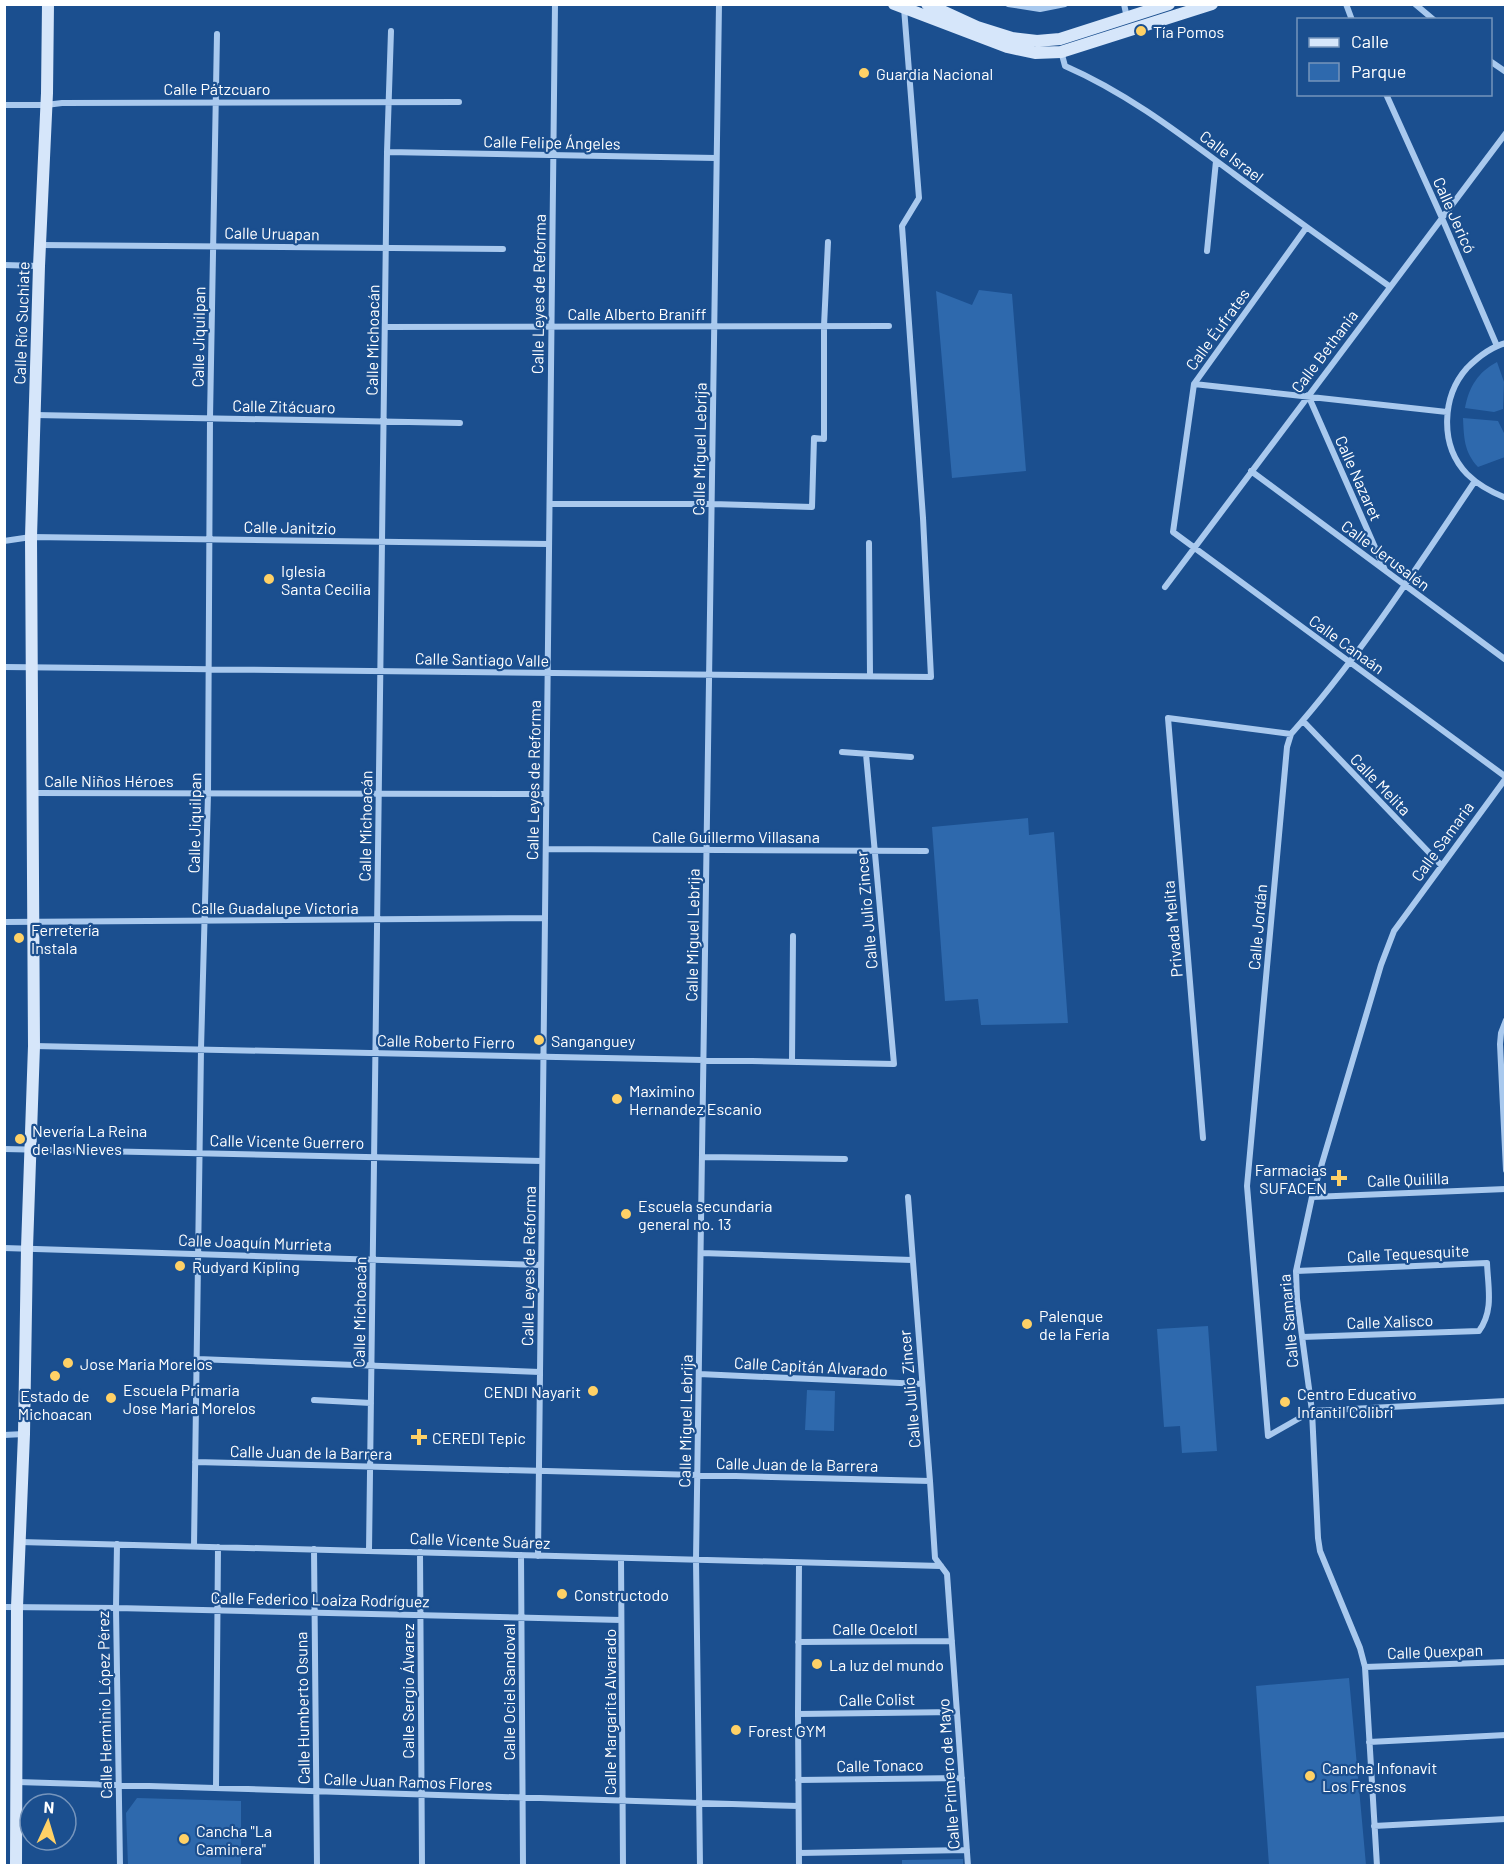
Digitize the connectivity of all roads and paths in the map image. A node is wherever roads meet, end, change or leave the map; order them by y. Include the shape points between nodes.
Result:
1 (48, 4) edge
2 (555, 4) edge
3 (719, 4) edge
4 (927, 4) edge
5 (1008, 4) edge
6 (1065, 4) edge
7 (1124, 4) edge
8 (1169, 4) edge
9 (1212, 4) edge
10 (1415, 4) edge
11 (900, 6) edge
12 (1432, 18) edge
13 (1129, 24) junction
14 (391, 31) dead end
15 (217, 34) dead end
16 (1060, 39) junction
17 (1061, 52) junction
18 (1492, 62) edge
19 (1506, 72) edge
20 (1387, 96) edge
21 (215, 101) junction
22 (388, 101) junction
23 (459, 102) dead end
24 (4, 105) edge
25 (46, 105) junction
26 (1506, 133) edge
27 (387, 152) junction
28 (554, 155) junction
29 (716, 158) junction
30 (1216, 161) junction
31 (1442, 218) junction
32 (1306, 228) junction
33 (828, 242) dead end
34 (40, 245) junction
35 (214, 246) junction
36 (386, 248) junction
37 (503, 249) dead end
38 (1208, 251) dead end
39 (4, 265) edge
40 (39, 266) junction
41 (1389, 286) junction
42 (714, 326) junction
43 (824, 326) junction
44 (889, 326) dead end
45 (385, 327) junction
46 (552, 327) junction
47 (1506, 344) edge
48 (1497, 346) junction
49 (1194, 384) junction
50 (1308, 395) junction
51 (1447, 411) junction
52 (35, 415) junction
53 (210, 418) junction
54 (384, 421) junction
55 (460, 423) dead end
56 (1251, 471) junction
57 (1475, 480) junction
58 (1506, 498) edge
59 (550, 504) junction
60 (711, 504) junction
61 (1173, 532) joint
62 (31, 537) junction
63 (210, 539) junction
64 (4, 540) edge
65 (382, 542) junction
66 (869, 543) dead end
67 (549, 544) junction
68 (1195, 548) junction
69 (1386, 572) junction
70 (1404, 586) junction
71 (1165, 587) dead end
72 (1506, 660) edge
73 (1349, 662) junction
74 (4, 667) edge
75 (32, 668) junction
76 (210, 670) junction
77 (381, 672) junction
78 (548, 673) junction
79 (709, 675) junction
80 (870, 676) junction
81 (1303, 721) junction
82 (1291, 734) junction
83 (842, 752) dead end
84 (866, 753) junction
85 (911, 757) dead end
86 (1506, 778) edge
87 (32, 794) junction
88 (208, 794) junction
89 (379, 794) junction
90 (546, 794) junction
91 (546, 849) junction
92 (706, 850) junction
93 (874, 850) junction
94 (926, 850) dead end
95 (1440, 865) junction
96 (545, 918) junction
97 (378, 919) junction
98 (206, 921) junction
99 (4, 922) edge
100 (33, 922) junction
101 (793, 936) dead end
102 (1506, 1020) edge
103 (34, 1046) junction
104 (201, 1049) junction
105 (376, 1053) junction
106 (543, 1057) junction
107 (703, 1060) junction
108 (792, 1062) junction
109 (894, 1064) joint
110 (1203, 1138) dead end
111 (4, 1149) edge
112 (31, 1149) junction
113 (199, 1153) junction
114 (374, 1157) junction
115 (702, 1157) junction
116 (845, 1159) dead end
117 (542, 1161) junction
118 (1506, 1170) edge
119 (1506, 1189) edge
120 (908, 1197) dead end
121 (1312, 1197) junction
122 (4, 1248) edge
123 (27, 1248) junction
124 (700, 1253) junction
125 (197, 1254) junction
126 (373, 1259) junction
127 (912, 1260) junction
128 (541, 1264) junction
129 (1296, 1271) junction
130 (1479, 1331) joint
131 (1302, 1337) junction
132 (197, 1359) junction
133 (372, 1366) junction
134 (540, 1372) junction
135 (699, 1374) junction
136 (922, 1384) junction
137 (314, 1400) dead end
138 (1506, 1401) edge
139 (371, 1403) junction
140 (1311, 1411) junction
141 (24, 1434) junction
142 (4, 1435) edge
143 (195, 1462) junction
144 (370, 1467) junction
145 (539, 1471) junction
146 (697, 1475) junction
147 (930, 1481) junction
148 (19, 1542) junction
149 (117, 1544) junction
150 (194, 1546) junction
151 (218, 1547) junction
152 (314, 1549) junction
153 (369, 1551) junction
154 (420, 1552) junction
155 (521, 1555) junction
156 (538, 1556) junction
157 (621, 1558) junction
158 (696, 1560) junction
159 (799, 1563) junction
160 (941, 1566) junction
161 (947, 1574) joint
162 (11, 1607) edge
163 (116, 1608) junction
164 (218, 1610) junction
165 (315, 1613) junction
166 (420, 1615) junction
167 (521, 1617) junction
168 (621, 1620) junction
169 (952, 1641) junction
170 (798, 1642) junction
171 (1506, 1662) edge
172 (1365, 1667) junction
173 (957, 1712) junction
174 (798, 1714) junction
175 (1506, 1736) edge
176 (1370, 1742) junction
177 (962, 1778) junction
178 (15, 1780) junction
179 (798, 1780) junction
180 (118, 1785) junction
181 (216, 1788) junction
182 (316, 1791) junction
183 (421, 1794) junction
184 (523, 1798) junction
185 (623, 1801) junction
186 (699, 1803) junction
187 (798, 1806) junction
188 (1506, 1819) edge
189 (1374, 1826) junction
190 (967, 1850) junction
191 (799, 1853) junction
192 (16, 1866) edge
193 (120, 1866) edge
194 (317, 1866) edge
195 (422, 1866) edge
196 (523, 1866) edge
197 (623, 1866) edge
198 (700, 1866) edge
199 (799, 1866) edge
200 (969, 1866) edge
201 (1377, 1866) edge

1 - 25 main road, Calle Río Suchiate
2 - 28 street, Calle Leyes de Reforma
3 - 29 street, Calle Miguel Lebrija
4 - 16 main road via 1012,38
5 - 6 street via 1040,9
7 - 13 street
8 - 13 main road
9 - 13 main road
10 - 12 street
11 - 17 main road via 1007,47 1035,53
11 - 80 street, Calle Santiago Valle via 919,198 902,226 931,677
13 - 16 main road
13 - 17 main road
14 - 22 street, Calle Michoacán
15 - 21 street, Calle Jiquilpan
16 - 17 street
17 - 30 street, Calle Israel via 1065,66 1160,119
18 - 19 street
20 - 31 street, Calle Jericó
21 - 22 street, Calle Pátzcuaro
21 - 25 street, Calle Pátzcuaro
21 - 35 street, Calle Jiquilpan
22 - 23 street, Calle Pátzcuaro
22 - 27 street, Calle Michoacán
24 - 25 street, Calle Pátzcuaro
25 - 34 main road, Calle Río Suchiate
26 - 31 street, Calle Bethania
27 - 28 street, Calle Felipe Ángeles
27 - 36 street, Calle Michoacán
28 - 29 street, Calle Felipe Ángeles
28 - 46 street, Calle Leyes de Reforma
29 - 42 street, Calle Miguel Lebrija
30 - 32 street, Calle Israel
30 - 38 street
31 - 41 street, Calle Bethania
31 - 48 street, Calle Jericó
32 - 41 street, Calle Israel
32 - 49 street, Calle Éufrates
33 - 43 street
34 - 35 street, Calle Uruapan
34 - 40 main road, Calle Río Suchiate
35 - 36 street, Calle Uruapan
35 - 53 street, Calle Jiquilpan
36 - 37 street, Calle Uruapan
36 - 45 street, Calle Michoacán
39 - 40 street
40 - 52 main road, Calle Río Suchiate
41 - 50 street, Calle Bethania
42 - 43 street, Calle Alberto Braniff
42 - 46 street, Calle Alberto Braniff
42 - 60 street, Calle Miguel Lebrija
43 - 44 street, Calle Alberto Braniff
43 - 60 street via 824,438 814,438 812,507
45 - 46 street, Calle Alberto Braniff
45 - 54 street, Calle Michoacán
46 - 59 street, Calle Leyes de Reforma
47 - 48 street
48 - 51 street via 1478,357 1460,377
49 - 50 street
49 - 61 street, Calle Éufrates
50 - 51 street
50 - 56 street, Calle Bethania
50 - 69 street, Calle Nazaret
51 - 57 street via 1449,439 1456,458
52 - 53 street, Calle Zitácuaro
52 - 62 main road, Calle Río Suchiate
53 - 54 street, Calle Zitácuaro
53 - 63 street, Calle Jiquilpan
54 - 55 street, Calle Zitácuaro
54 - 65 street, Calle Michoacán
56 - 68 street, Calle Bethania
56 - 69 street, Calle Jerusalén
57 - 58 street via 1486,490
57 - 70 street
59 - 60 street
59 - 67 street, Calle Leyes de Reforma
60 - 79 street, Calle Miguel Lebrija
61 - 68 street, Calle Canaán
62 - 63 street, Calle Janitzio
62 - 64 street, Calle Janitzio
62 - 75 main road, Calle Río Suchiate
63 - 65 street, Calle Janitzio
63 - 76 street, Calle Jiquilpan
65 - 67 street, Calle Janitzio
65 - 77 street, Calle Michoacán
66 - 80 street
67 - 78 street, Calle Leyes de Reforma
68 - 71 street, Calle Bethania
68 - 73 street, Calle Canaán
69 - 70 street, Calle Jerusalén
70 - 72 street, Calle Jerusalén
70 - 73 street
73 - 81 street
73 - 86 street, Calle Canaán
74 - 75 street, Calle Santiago Valle
75 - 76 street, Calle Santiago Valle
75 - 87 main road, Calle Río Suchiate
76 - 77 street, Calle Santiago Valle
76 - 88 street, Calle Jiquilpan
77 - 78 street, Calle Santiago Valle
77 - 89 street, Calle Michoacán
78 - 79 street, Calle Santiago Valle
78 - 90 street, Calle Leyes de Reforma
79 - 80 street, Calle Santiago Valle
79 - 92 street, Calle Miguel Lebrija
81 - 82 street
81 - 95 street, Calle Melita
82 - 110 street, Privada Melita via 1168,718
82 - 140 street, Calle Jordán via 1247,1186 1268,1436
83 - 84 street
84 - 85 street
84 - 93 street, Calle Julio Zincer
86 - 95 street, Calle Samaria
87 - 88 street, Calle Niños Héroes
87 - 100 main road, Calle Río Suchiate
88 - 89 street, Calle Niños Héroes
88 - 98 street, Calle Jiquilpan
89 - 90 street, Calle Niños Héroes
89 - 97 street, Calle Michoacán
90 - 91 street, Calle Leyes de Reforma
91 - 92 street, Calle Guillermo Villasana
91 - 96 street, Calle Leyes de Reforma
92 - 93 street, Calle Guillermo Villasana
92 - 107 street, Calle Miguel Lebrija
93 - 94 street, Calle Guillermo Villasana
93 - 109 street, Calle Julio Zincer
95 - 121 street, Calle Samaria via 1394,931 1386,951
96 - 97 street, Calle Guadalupe Victoria
96 - 106 street, Calle Leyes de Reforma
97 - 98 street, Calle Guadalupe Victoria
97 - 105 street, Calle Michoacán
98 - 100 street, Calle Guadalupe Victoria
98 - 104 street, Calle Jiquilpan
99 - 100 street, Calle Guadalupe Victoria
100 - 103 main road, Calle Río Suchiate
101 - 108 street
102 - 118 street via 1500,1044
103 - 104 street, Calle Roberto Fierro
103 - 112 main road, Calle Río Suchiate
104 - 105 street, Calle Roberto Fierro
104 - 113 street, Calle Jiquilpan
105 - 106 street, Calle Roberto Fierro
105 - 114 street, Calle Michoacán
106 - 107 street, Calle Roberto Fierro
106 - 117 street, Calle Leyes de Reforma
107 - 108 street, Calle Roberto Fierro
107 - 115 street, Calle Miguel Lebrija
108 - 109 street, Calle Roberto Fierro
111 - 112 street, Calle Vicente Guerrero
112 - 113 street, Calle Vicente Guerrero
112 - 123 main road, Calle Río Suchiate
113 - 114 street, Calle Vicente Guerrero
113 - 125 street, Calle Jiquilpan
114 - 117 street, Calle Vicente Guerrero
114 - 126 street, Calle Michoacán
115 - 116 street
115 - 124 street, Calle Miguel Lebrija
117 - 128 street, Calle Leyes de Reforma
119 - 121 street, Calle Quililla
120 - 127 street, Calle Julio Zincer
121 - 129 street, Calle Samaria
122 - 123 street, Calle Joaquín Murrieta
123 - 125 street, Calle Joaquín Murrieta
123 - 141 main road, Calle Río Suchiate
124 - 127 street
124 - 135 street, Calle Miguel Lebrija
125 - 126 street, Calle Joaquín Murrieta
125 - 132 street, Calle Jiquilpan
126 - 128 street, Calle Joaquín Murrieta
126 - 133 street, Calle Michoacán
127 - 136 street, Calle Julio Zincer
128 - 134 street, Calle Leyes de Reforma
129 - 130 street, Calle Tequesquite via 1487,1263 1490,1312
129 - 131 street, Calle Samaria
130 - 131 street, Calle Xalisco
131 - 140 street, Calle Samaria
132 - 133 street
132 - 143 street, Calle Jiquilpan
133 - 134 street
133 - 139 street, Calle Michoacán
134 - 145 street, Calle Leyes de Reforma
135 - 136 street, Calle Capitán Alvarado
135 - 146 street, Calle Miguel Lebrija
136 - 147 street, Calle Julio Zincer
137 - 139 street
138 - 140 street
139 - 144 street, Calle Michoacán
140 - 172 street, Calle Samaria via 1319,1545
141 - 142 street
141 - 148 main road, Calle Río Suchiate
143 - 144 street, Calle Juan de la Barrera
143 - 150 street, Calle Jiquilpan
144 - 145 street, Calle Juan de la Barrera
144 - 153 street, Calle Michoacán
145 - 146 street, Calle Juan de la Barrera
145 - 156 street, Calle Leyes de Reforma
146 - 147 street, Calle Juan de la Barrera
146 - 158 street, Calle Miguel Lebrija
147 - 160 street, Calle Julio Zincer via 934,1558
148 - 149 street, Calle Vicente Suárez
148 - 162 main road, Calle Río Suchiate
149 - 150 street, Calle Vicente Suárez
149 - 163 street, Calle Herminio López Pérez
150 - 151 street, Calle Vicente Suárez
151 - 152 street, Calle Vicente Suárez
151 - 164 street
152 - 153 street, Calle Vicente Suárez
152 - 165 street, Calle Humberto Osuna
153 - 154 street, Calle Vicente Suárez
154 - 155 street, Calle Vicente Suárez
154 - 166 street, Calle Sergio Álvarez
155 - 156 street, Calle Vicente Suárez
155 - 167 street, Calle Ociel Sandoval
156 - 157 street, Calle Vicente Suárez
157 - 158 street, Calle Vicente Suárez
157 - 168 street, Calle Margarita Alvarado
158 - 159 street, Calle Vicente Suárez
158 - 186 street, Calle Miguel Lebrija
159 - 160 street, Calle Vicente Suárez
159 - 170 street
160 - 161 street, Calle Julio Zincer
161 - 169 street, Calle Primero de Mayo
162 - 163 street, Calle Federico Loaiza Rodríguez
162 - 178 main road, Calle Río Suchiate
163 - 164 street, Calle Federico Loaiza Rodríguez
163 - 180 street, Calle Herminio López Pérez
164 - 165 street, Calle Federico Loaiza Rodríguez
164 - 181 street
165 - 166 street, Calle Federico Loaiza Rodríguez
165 - 182 street, Calle Humberto Osuna
166 - 167 street, Calle Federico Loaiza Rodríguez
166 - 183 street, Calle Sergio Álvarez
167 - 168 street, Calle Federico Loaiza Rodríguez
167 - 184 street, Calle Ociel Sandoval
168 - 185 street, Calle Margarita Alvarado
169 - 170 street, Calle Ocelotl
169 - 173 street, Calle Primero de Mayo
170 - 174 street
171 - 172 street, Calle Quexpan
172 - 176 street, Calle Samaria
173 - 174 street, Calle Colist
173 - 177 street, Calle Primero de Mayo
174 - 179 street
175 - 176 street
176 - 189 street, Calle Samaria
177 - 179 street, Calle Tonaco
177 - 190 street, Calle Primero de Mayo
178 - 180 street, Calle Juan Ramos Flores
178 - 192 main road, Calle Río Suchiate
179 - 187 street
180 - 181 street, Calle Juan Ramos Flores
180 - 193 street, Calle Herminio López Pérez
181 - 182 street, Calle Juan Ramos Flores
182 - 183 street, Calle Juan Ramos Flores
182 - 194 street, Calle Humberto Osuna
183 - 184 street, Calle Juan Ramos Flores
183 - 195 street, Calle Sergio Álvarez
184 - 185 street, Calle Juan Ramos Flores
184 - 196 street, Calle Ociel Sandoval
185 - 186 street, Calle Juan Ramos Flores
185 - 197 street, Calle Margarita Alvarado
186 - 187 street, Calle Juan Ramos Flores
186 - 198 street, Calle Miguel Lebrija
187 - 191 street
188 - 189 street
189 - 201 street, Calle Samaria
190 - 191 street
190 - 200 street, Calle Primero de Mayo
191 - 199 street

